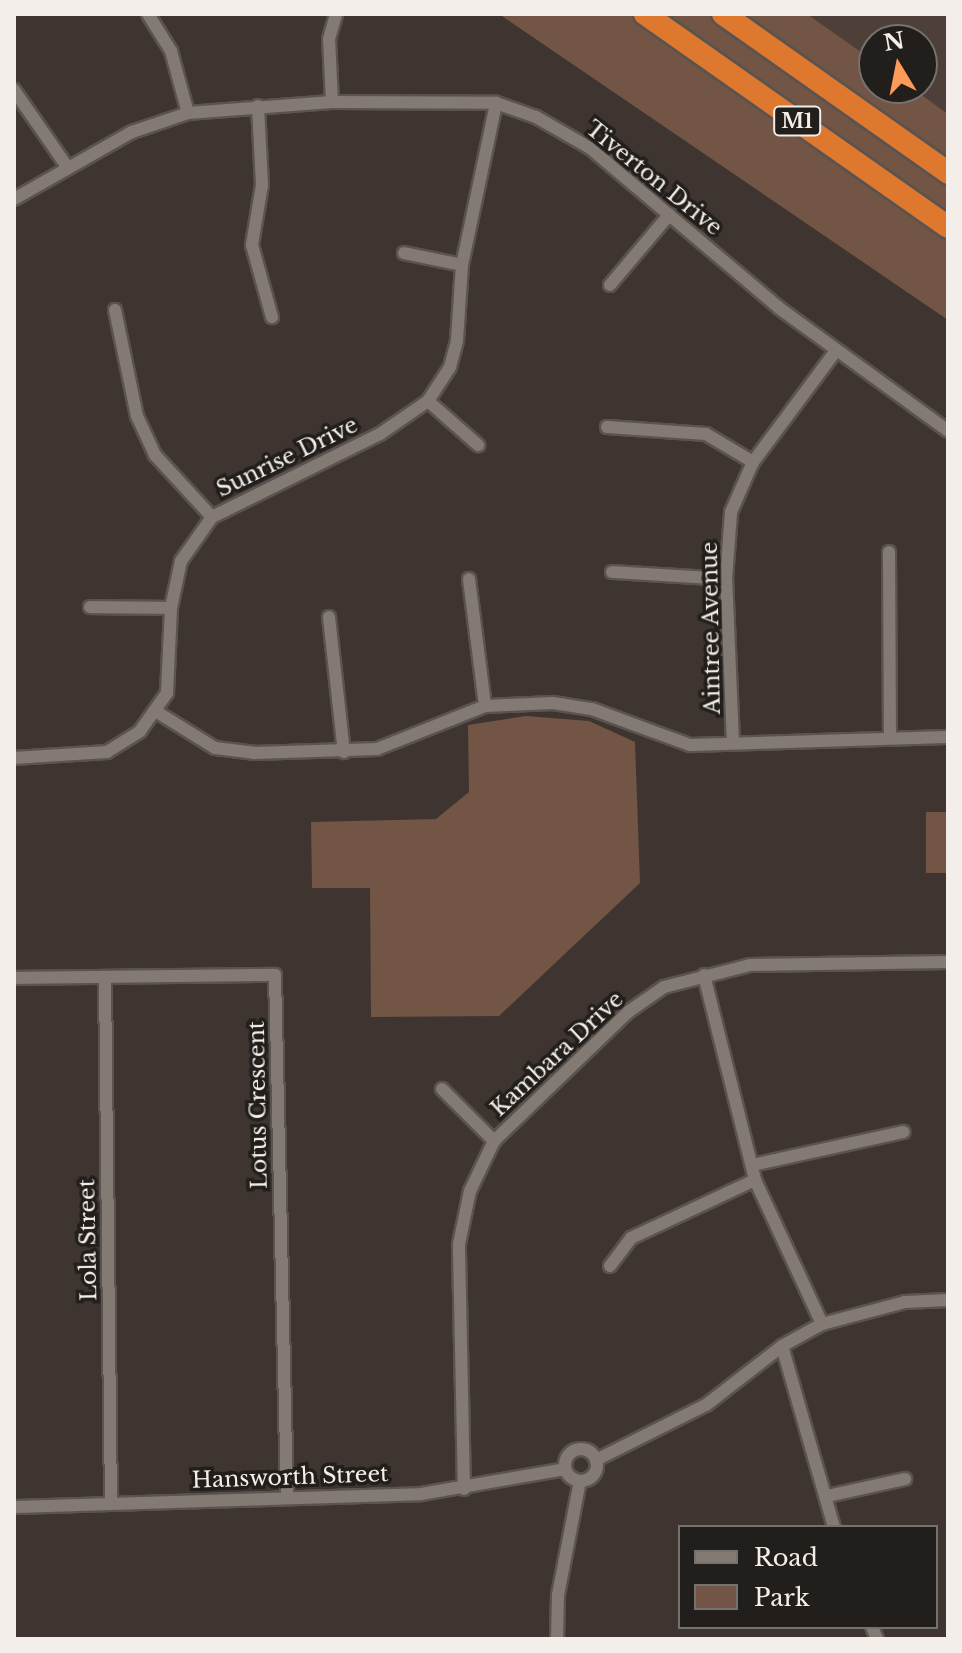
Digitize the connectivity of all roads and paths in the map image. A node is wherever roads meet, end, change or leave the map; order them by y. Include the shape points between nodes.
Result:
1 (148, 14) edge
2 (336, 14) edge
3 (637, 14) edge
4 (645, 14) edge
5 (723, 14) edge
6 (674, 34) junction
7 (14, 90) edge
8 (332, 102) junction
9 (496, 103) junction
10 (258, 106) junction
11 (188, 113) junction
12 (68, 168) junction
13 (948, 173) edge
14 (14, 199) edge
15 (669, 215) junction
16 (948, 227) edge
17 (404, 253) dead end
18 (462, 265) junction
19 (610, 285) dead end
20 (115, 310) dead end
21 (272, 317) dead end
22 (835, 352) junction
23 (428, 401) junction
24 (607, 427) dead end
25 (948, 431) edge
26 (478, 445) dead end
27 (753, 462) junction
28 (212, 517) junction
29 (889, 552) dead end
30 (612, 572) dead end
31 (469, 579) dead end
32 (726, 579) junction
33 (90, 607) dead end
34 (171, 608) junction
35 (329, 617) dead end
36 (485, 706) junction
37 (157, 712) junction
38 (948, 737) edge
39 (890, 738) junction
40 (733, 743) junction
41 (344, 752) junction
42 (14, 758) edge
43 (948, 962) edge
44 (704, 975) junction
45 (105, 977) junction
46 (14, 978) edge
47 (442, 1089) dead end
48 (903, 1132) dead end
49 (494, 1141) junction
50 (752, 1165) junction
51 (755, 1180) junction
52 (610, 1266) dead end
53 (948, 1300) edge
54 (822, 1324) junction
55 (782, 1346) junction
56 (596, 1460) junction
57 (565, 1469) junction
58 (905, 1479) dead end
59 (580, 1481) junction
60 (464, 1489) junction
61 (827, 1496) junction
62 (287, 1497) junction
63 (111, 1503) junction
64 (14, 1507) edge
65 (829, 1525) edge
66 (557, 1639) edge

1 - 11 street via 171,51
2 - 8 street via 329,39
3 - 6 highway
4 - 6 highway, M1
5 - 13 highway, M1
6 - 16 highway, M1
7 - 12 street
8 - 9 street, Tiverton Drive
8 - 10 street, Tiverton Drive
9 - 15 street, Tiverton Drive via 536,117 590,148
9 - 18 street, Sunrise Drive
10 - 11 street, Tiverton Drive
10 - 21 street via 262,185 252,245
11 - 12 street, Tiverton Drive via 132,132
12 - 14 street, Tiverton Drive
15 - 19 street
15 - 22 street, Tiverton Drive
17 - 18 street
18 - 23 street, Sunrise Drive via 457,340 450,367
20 - 28 street via 137,416 149,442
22 - 25 street, Tiverton Drive
22 - 27 street, Aintree Avenue
23 - 26 street
23 - 28 street, Sunrise Drive via 380,434
24 - 27 street via 706,434
27 - 32 street, Aintree Avenue via 731,512
28 - 34 street, Sunrise Drive via 181,561
29 - 39 street
30 - 32 street
31 - 36 street
32 - 40 street, Aintree Avenue
33 - 34 street
34 - 37 street, Sunrise Drive via 173,668
35 - 41 street
36 - 40 street via 592,709 690,745
36 - 41 street via 410,738
37 - 41 street via 215,748
37 - 42 street via 107,752
38 - 39 street
39 - 40 street
43 - 44 street, Kambara Drive via 750,965
44 - 49 street, Kambara Drive via 664,987 628,1012
44 - 50 street
45 - 46 street, Lotus Crescent
45 - 62 street, Lotus Crescent via 275,975
45 - 63 street, Lola Street
47 - 49 street
48 - 50 street
49 - 60 street, Kambara Drive via 470,1191 459,1244
50 - 51 street
51 - 52 street via 631,1238
51 - 54 street
53 - 54 street via 905,1302
54 - 55 street
55 - 56 street via 706,1405
55 - 61 street
56 - 57 street, Hansworth Street via 576,1450
56 - 59 street via 593,1476
57 - 59 street
57 - 60 street, Hansworth Street
58 - 61 street
59 - 66 street via 558,1595
60 - 62 street, Hansworth Street
61 - 65 street
62 - 63 street, Hansworth Street
63 - 64 street, Hansworth Street

